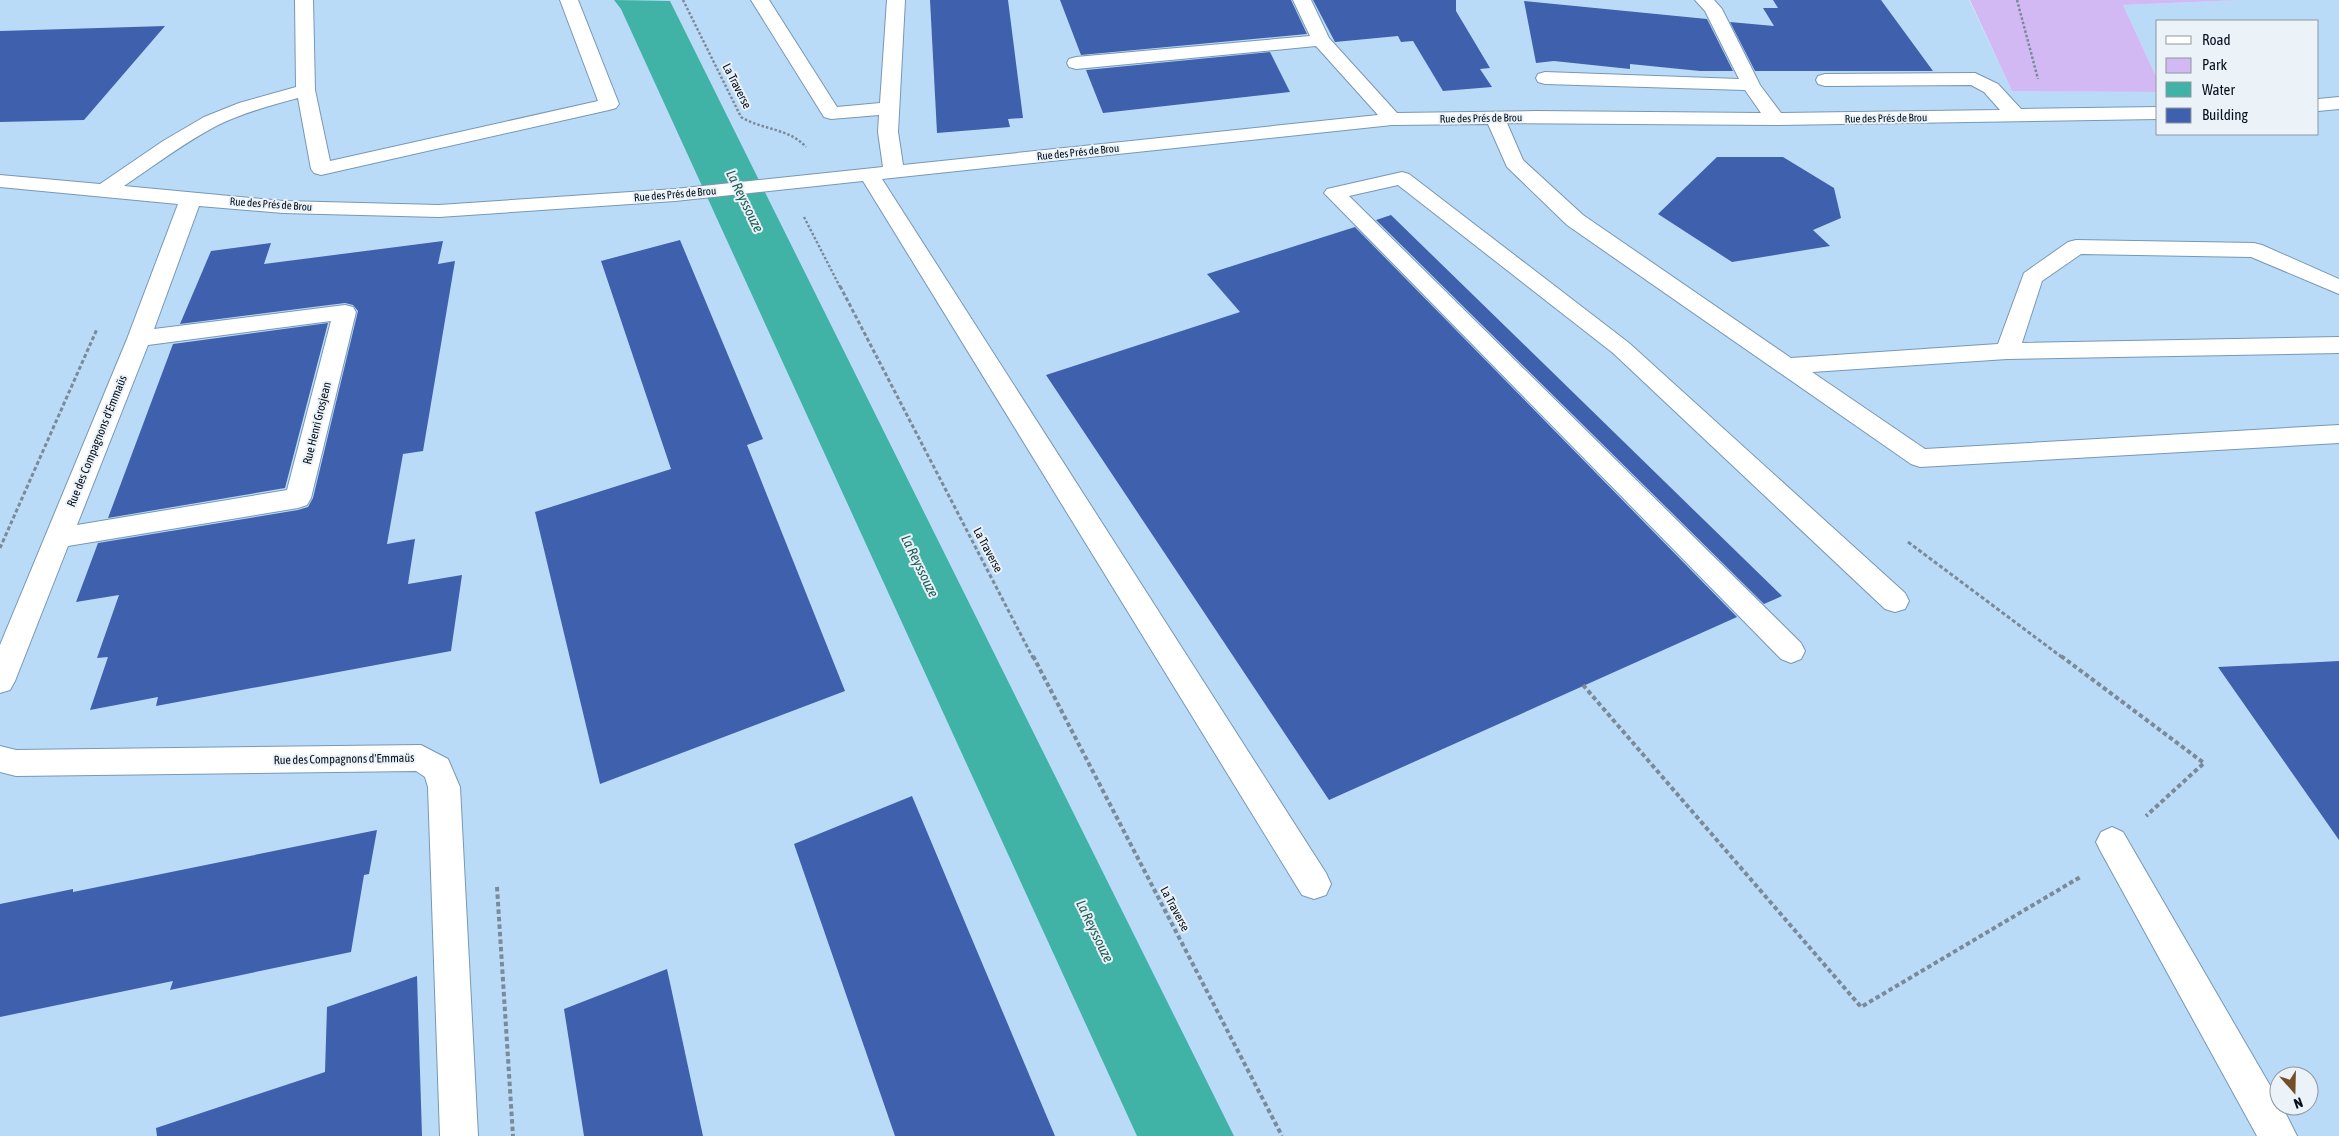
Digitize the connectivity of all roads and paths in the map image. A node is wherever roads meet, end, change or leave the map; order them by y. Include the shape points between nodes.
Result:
1 (304, 0) edge
2 (569, 0) edge
3 (683, 0) edge
4 (760, 0) edge
5 (896, 0) edge
6 (1302, 0) edge
7 (1704, 0) edge
8 (2016, 0) edge
9 (1321, 40) junction
10 (1076, 63) dead end
11 (1546, 78) dead end
12 (1825, 80) dead end
13 (1751, 85) junction
14 (306, 90) junction
15 (2339, 103) edge
16 (2319, 105) edge
17 (889, 108) junction
18 (2156, 113) edge
19 (2016, 116) junction
20 (2048, 116) junction
21 (1495, 118) junction
22 (1392, 119) junction
23 (1776, 119) junction
24 (882, 173) junction
25 (0, 181) edge
26 (800, 182) junction
27 (105, 190) junction
28 (191, 198) junction
29 (2339, 286) edge
30 (139, 339) junction
31 (2339, 345) edge
32 (2007, 351) junction
33 (1785, 366) junction
34 (2339, 434) edge
35 (57, 538) junction
36 (1908, 542) dead end
37 (1895, 601) dead end
38 (1791, 650) dead end
39 (0, 681) edge
40 (1584, 685) dead end
41 (0, 759) edge
42 (2115, 848) junction
43 (497, 883) dead end
44 (1314, 884) dead end
45 (459, 1136) edge
46 (513, 1136) edge
47 (1282, 1136) edge
48 (2278, 1136) edge

1 - 14 street
2 - 14 street via 609,104 321,169
3 - 26 path, La Traverse via 741,117 749,124 802,140 806,147
4 - 17 street via 831,113
5 - 17 street
6 - 9 street
7 - 13 street via 1714,9
8 - 20 path
9 - 10 street
9 - 22 street
11 - 13 street
12 - 19 street via 1975,79 1991,88
13 - 23 street
14 - 27 street via 255,103 211,121
15 - 16 street
17 - 24 street
18 - 20 street, Rue des Prés de Brou
19 - 20 street, Rue des Prés de Brou
19 - 23 street, Rue des Prés de Brou
21 - 22 street, Rue des Prés de Brou
21 - 23 street, Rue des Prés de Brou
21 - 33 street via 1514,163 1575,220
22 - 24 street, Rue des Prés de Brou
24 - 26 street, Rue des Prés de Brou
24 - 44 street
25 - 27 street, Rue des Prés de Brou
26 - 28 street, Rue des Prés de Brou via 675,195 439,211 283,206
26 - 47 path, La Traverse via 803,215
27 - 28 street, Rue des Prés de Brou
28 - 30 street, Rue des Compagnons d'Emmaüs
29 - 32 street via 2254,250 2076,247 2032,278
30 - 35 street, Rue des Compagnons d'Emmaüs
30 - 35 street, Rue Henri Grosjean via 345,312 298,498
31 - 32 street
32 - 33 street
33 - 34 street via 1920,458
35 - 39 street, Rue des Compagnons d'Emmaüs
36 - 42 path via 2204,763 2146,816 2154,834
37 - 38 street via 1621,348 1402,178 1334,193
40 - 42 path via 1861,1007
41 - 45 street, Rue des Compagnons d'Emmaüs via 16,762 422,758 437,768 444,787
42 - 48 street
43 - 46 path

